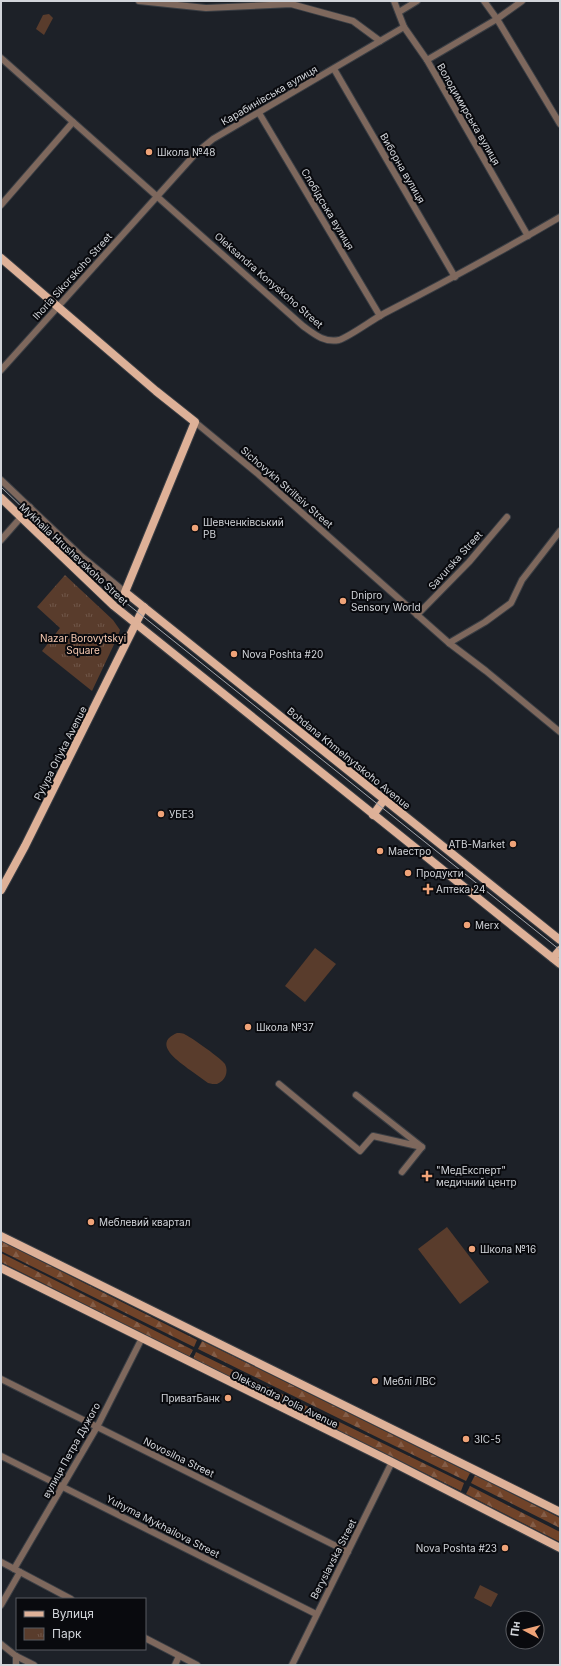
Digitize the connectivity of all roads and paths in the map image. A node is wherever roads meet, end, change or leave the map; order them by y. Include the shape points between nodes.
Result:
1 (139, 1) edge
2 (394, 1) edge
3 (417, 1) edge
4 (484, 1) edge
5 (522, 1) edge
6 (399, 12) junction
7 (497, 19) junction
8 (404, 27) junction
9 (380, 42) junction
10 (1, 58) edge
11 (427, 60) junction
12 (334, 69) junction
13 (259, 113) junction
14 (73, 122) junction
15 (560, 124) edge
16 (157, 196) junction
17 (1, 205) edge
18 (560, 217) edge
19 (528, 236) junction
20 (1, 258) edge
21 (455, 277) junction
22 (58, 307) junction
23 (380, 316) junction
24 (3, 363) edge
25 (1, 370) edge
26 (195, 422) junction
27 (1, 480) edge
28 (1, 498) edge
29 (30, 507) junction
30 (21, 517) junction
31 (507, 517) dead end
32 (560, 531) edge
33 (1, 540) edge
34 (125, 592) junction
35 (144, 607) junction
36 (418, 615) junction
37 (135, 624) junction
38 (449, 643) junction
39 (560, 732) edge
40 (384, 800) junction
41 (373, 815) junction
42 (1, 890) edge
43 (560, 940) edge
44 (560, 950) edge
45 (557, 961) edge
46 (279, 1084) dead end
47 (356, 1095) dead end
48 (422, 1146) junction
49 (402, 1172) dead end
50 (1, 1236) edge
51 (1, 1268) edge
52 (142, 1338) junction
53 (1, 1379) edge
54 (97, 1427) junction
55 (1, 1456) edge
56 (392, 1462) junction
57 (63, 1487) junction
58 (560, 1512) edge
59 (560, 1548) edge
60 (348, 1552) junction
61 (1, 1562) edge
62 (17, 1570) junction
63 (69, 1598) edge
64 (1, 1605) edge
65 (316, 1614) junction
66 (146, 1639) edge
67 (1, 1644) edge
68 (16, 1656) junction
69 (179, 1656) junction
70 (16, 1665) edge
71 (34, 1665) edge
72 (175, 1665) edge
73 (197, 1665) edge
74 (292, 1665) edge

1 - 9 street via 206,8 291,4 353,21
2 - 6 street, Володимирська вулиця
3 - 6 street
4 - 7 street
5 - 7 street
6 - 8 street, Володимирська вулиця
7 - 11 street
7 - 15 street
8 - 9 street, Карабинівська вулиця
8 - 11 street, Володимирська вулиця
9 - 12 street, Карабинівська вулиця
10 - 14 street, Oleksandra Konyskoho Street
11 - 19 street, Володимирська вулиця
12 - 13 street, Карабинівська вулиця
12 - 21 street, Виборна вулиця
13 - 16 street, Карабинівська вулиця via 213,139 197,152
13 - 23 street, Слобідська вулиця
14 - 16 street, Oleksandra Konyskoho Street
14 - 17 street
16 - 22 street, Ihoria Sikorskoho Street
16 - 23 street, Oleksandra Konyskoho Street via 316,336 328,341 340,339
18 - 19 street, Oleksandra Konyskoho Street
19 - 21 street, Oleksandra Konyskoho Street
20 - 22 main road, Sichovykh Striltsiv Street
21 - 23 street, Oleksandra Konyskoho Street
22 - 24 street, Ihoria Sikorskoho Street
22 - 26 main road, Sichovykh Striltsiv Street
24 - 25 street, Ihoria Sikorskoho Street
26 - 34 main road
26 - 36 street, Sichovykh Striltsiv Street
27 - 29 street, Mykhaila Hrushevskoho Street
28 - 30 main road, Mykhaila Hrushevskoho Street
29 - 30 street
29 - 34 street, Mykhaila Hrushevskoho Street via 80,555
30 - 33 street
30 - 37 main road, Mykhaila Hrushevskoho Street
31 - 36 street, Savurska Street via 469,562
32 - 38 street via 522,580 511,603
34 - 35 main road, Bohdana Khmelnytskoho Avenue
35 - 37 main road, Pylypa Orlyka Avenue
35 - 40 main road, Bohdana Khmelnytskoho Avenue
36 - 38 street, Sichovykh Striltsiv Street
37 - 41 main road
37 - 42 main road, Pylypa Orlyka Avenue
38 - 39 street, Sichovykh Striltsiv Street
40 - 41 main road
40 - 43 main road, Bohdana Khmelnytskoho Avenue
41 - 45 main road
44 - 45 main road
46 - 48 street via 360,1151 373,1136
47 - 48 street
48 - 49 street
50 - 58 main road, Oleksandra Polia Avenue
51 - 52 main road, Oleksandra Polia Avenue
52 - 54 street, вулиця Петра Дужого
52 - 56 main road, Oleksandra Polia Avenue
53 - 54 street, Novosilna Street
54 - 57 street, вулиця Петра Дужого
54 - 60 street, Novosilna Street
55 - 57 street, Yuhyma Mykhailova Street
56 - 59 main road, Oleksandra Polia Avenue
56 - 60 street, Beryslavska Street
57 - 62 street, вулиця Петра Дужого
57 - 65 street, Yuhyma Mykhailova Street
60 - 65 street, Beryslavska Street
61 - 62 street
62 - 63 street
62 - 64 street, вулиця Петра Дужого
65 - 74 street, Beryslavska Street
66 - 69 street
67 - 68 street
68 - 70 street
68 - 71 street
69 - 72 street
69 - 73 street

